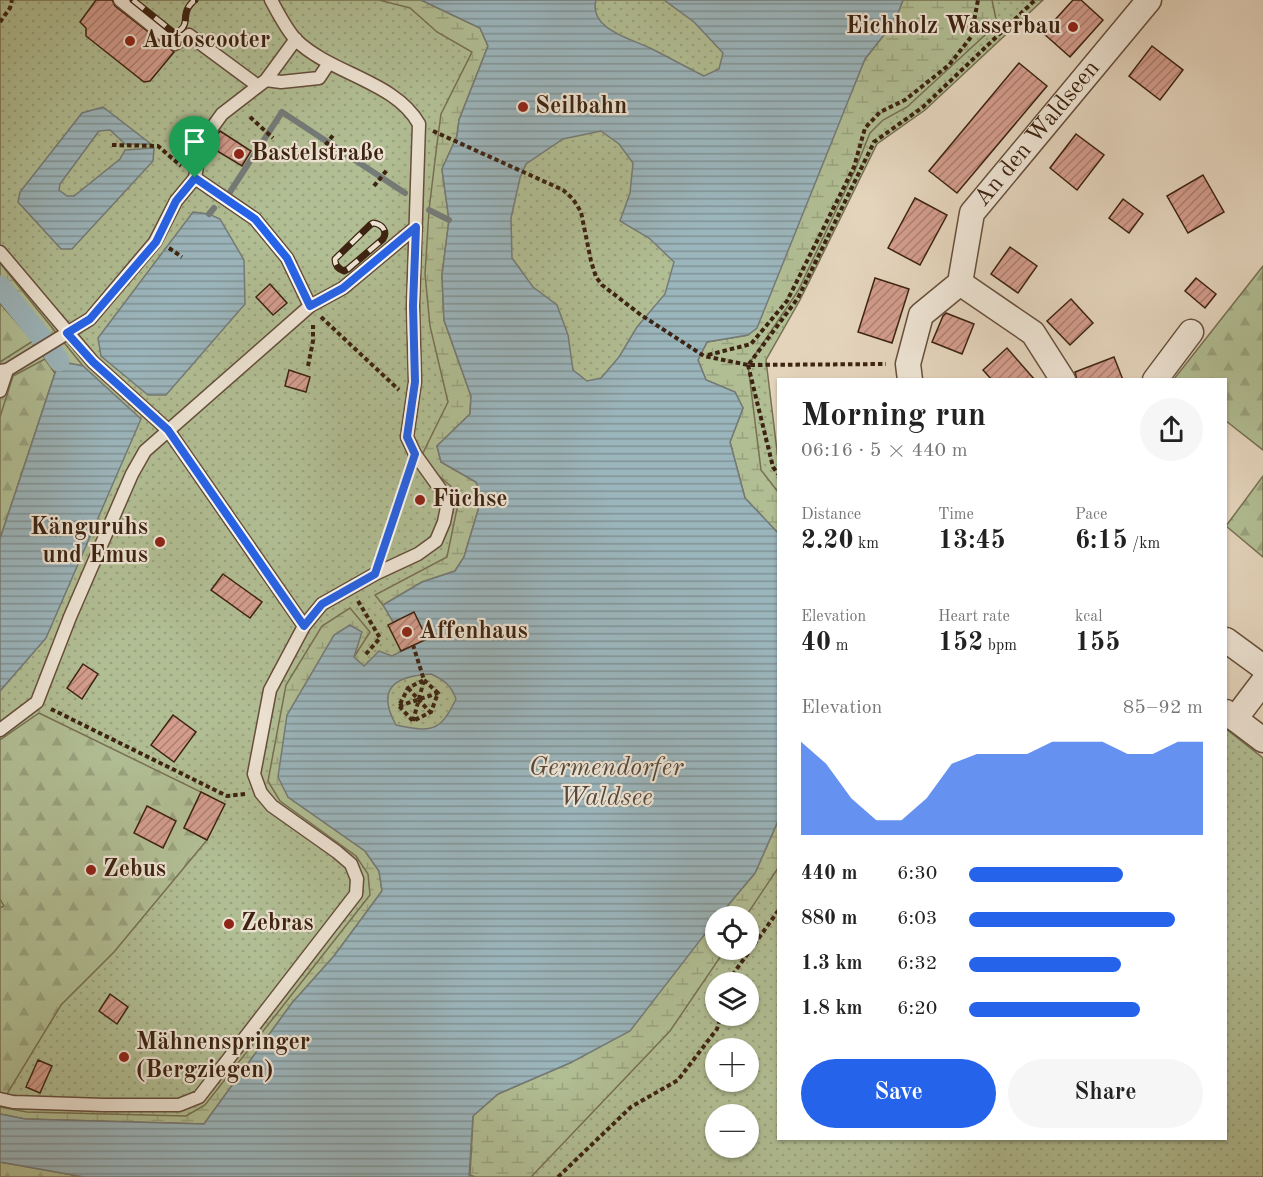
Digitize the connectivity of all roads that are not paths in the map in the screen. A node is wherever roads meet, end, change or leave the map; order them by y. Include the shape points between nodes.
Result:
1 (120, 0) edge
2 (271, 0) edge
3 (1149, 0) edge
4 (296, 39) junction
5 (329, 63) junction
6 (262, 83) junction
7 (195, 178) junction
8 (416, 227) junction
9 (0, 252) edge
10 (960, 283) junction
11 (310, 306) junction
12 (1191, 332) dead end
13 (67, 333) junction
14 (3, 370) edge
15 (909, 372) edge
16 (1062, 378) edge
17 (1156, 378) edge
18 (0, 391) edge
19 (168, 430) junction
20 (304, 626) junction
21 (1227, 641) edge
22 (1263, 667) edge
23 (1263, 682) edge
24 (1230, 715) edge
25 (0, 730) edge
26 (1263, 740) edge
27 (0, 1099) edge

1 - 6 lane via 176,44 189,35
2 - 4 lane
3 - 10 street, An den Waldseen via 972,213
4 - 5 lane
4 - 6 lane
5 - 6 lane via 319,78
5 - 8 lane via 406,105 419,124
6 - 7 lane via 222,114 201,143
7 - 11 lane via 255,219 287,258
7 - 13 lane via 176,201 156,242 90,319
8 - 11 lane via 343,288
8 - 20 lane via 415,382 407,437 443,493 447,507 444,522 436,541 322,604
9 - 13 lane
10 - 15 street via 921,315
10 - 16 street via 1033,333
11 - 19 lane
12 - 17 street
13 - 14 lane
13 - 19 lane
14 - 18 lane
19 - 20 lane
19 - 25 lane via 145,451 132,474 37,702
20 - 27 lane via 270,690 254,774 272,807 351,864 357,879 356,894 199,1097 179,1105
21 - 22 street
23 - 24 street
24 - 26 street

